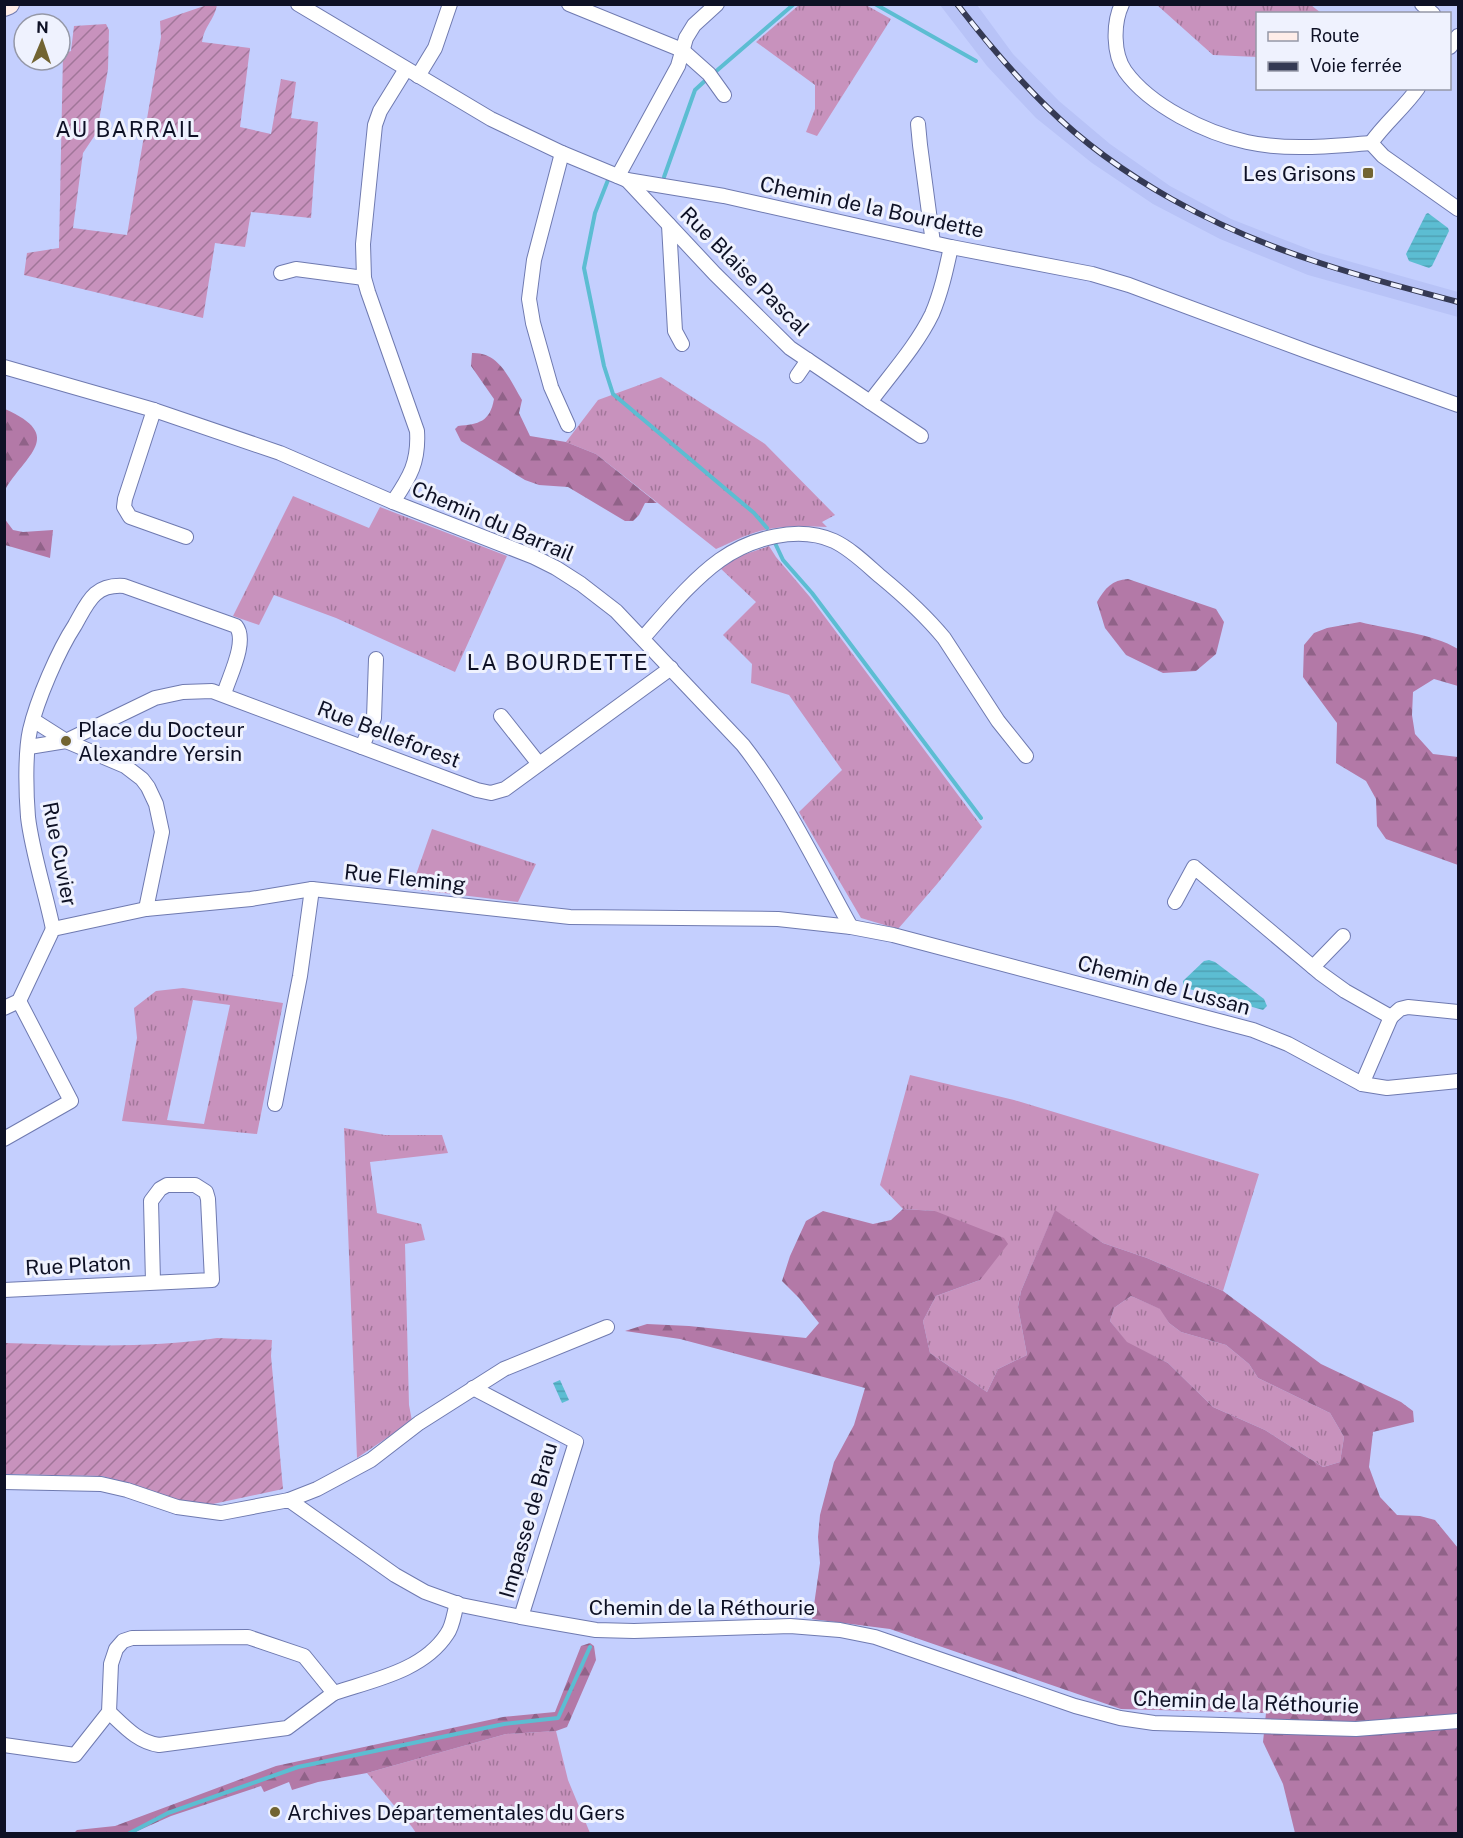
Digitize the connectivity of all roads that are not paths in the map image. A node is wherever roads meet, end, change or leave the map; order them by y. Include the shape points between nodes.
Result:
1 (9, 4) edge
2 (298, 4) edge
3 (450, 4) edge
4 (569, 4) edge
5 (717, 4) edge
6 (1122, 4) edge
7 (4, 6) edge
8 (682, 50) junction
9 (412, 72) junction
10 (1416, 90) edge
11 (724, 95) dead end
12 (918, 124) dead end
13 (1371, 143) junction
14 (562, 153) junction
15 (623, 178) junction
16 (1458, 209) edge
17 (669, 225) junction
18 (933, 243) junction
19 (951, 247) junction
20 (281, 273) dead end
21 (364, 278) junction
22 (682, 344) dead end
23 (807, 360) junction
24 (4, 367) edge
25 (797, 376) dead end
26 (870, 402) junction
27 (1458, 405) edge
28 (154, 410) junction
29 (568, 424) dead end
30 (921, 436) dead end
31 (393, 502) junction
32 (186, 537) dead end
33 (643, 638) junction
34 (376, 659) dead end
35 (671, 668) junction
36 (224, 694) junction
37 (501, 716) dead end
38 (33, 720) junction
39 (66, 741) junction
40 (28, 747) junction
41 (362, 747) junction
42 (1026, 756) dead end
43 (539, 764) junction
44 (312, 889) junction
45 (1175, 902) dead end
46 (146, 909) junction
47 (851, 927) junction
48 (53, 929) junction
49 (1343, 936) dead end
50 (1313, 967) junction
51 (19, 1001) junction
52 (4, 1008) edge
53 (1458, 1012) edge
54 (1390, 1017) junction
55 (1458, 1081) edge
56 (1362, 1084) junction
57 (275, 1104) dead end
58 (4, 1139) edge
59 (153, 1282) junction
60 (4, 1290) edge
61 (607, 1327) dead end
62 (473, 1388) junction
63 (4, 1482) edge
64 (289, 1500) junction
65 (457, 1603) junction
66 (521, 1617) junction
67 (334, 1693) junction
68 (110, 1712) junction
69 (1458, 1721) edge
70 (4, 1745) edge

1 - 7 main road
2 - 9 street, Chemin de la Bourdette
3 - 9 street via 435,48
4 - 8 street
5 - 8 street via 694,25
6 - 13 street via 1116,44 1124,70 1153,98 1196,126 1260,144 1310,148
8 - 11 street via 709,74
8 - 15 street via 678,66
9 - 14 street, Chemin de la Bourdette via 491,119
9 - 21 street via 380,111 373,131 363,244
10 - 13 street
12 - 18 street
13 - 16 street via 1383,156
14 - 15 street, Chemin de la Bourdette
14 - 29 street via 534,260 529,299 551,387
15 - 17 street, Rue Blaise Pascal
15 - 18 street, Chemin de la Bourdette via 724,196
17 - 22 street via 675,331
17 - 23 street, Rue Blaise Pascal via 790,348
18 - 19 street, Chemin de la Bourdette
19 - 26 street via 931,315
19 - 27 street, Chemin de la Bourdette via 1129,285
20 - 21 street via 296,269
21 - 31 street via 417,431 414,469
23 - 25 street
23 - 26 street, Rue Blaise Pascal
24 - 28 street, Chemin du Barrail
26 - 30 street, Rue Blaise Pascal
28 - 31 street, Chemin du Barrail via 280,453
28 - 32 street via 124,507 130,517
31 - 33 street, Chemin du Barrail via 556,568 597,596
33 - 35 street, Chemin du Barrail
33 - 42 street via 701,576 740,548 791,534 822,537 854,555 934,626
34 - 41 street via 374,717
35 - 43 street, Rue Belleforest
35 - 47 street, Chemin du Barrail via 760,767
36 - 38 street, Rue Cuvier via 242,636 236,626 114,585 94,594 65,640
36 - 39 street, Rue Belleforest via 197,691 155,698
36 - 41 street, Rue Belleforest
37 - 43 street
38 - 39 street
38 - 40 street, Rue Cuvier
39 - 40 street
39 - 46 street via 125,766 153,794 162,832
40 - 48 street, Rue Cuvier via 28,818
41 - 43 street, Rue Belleforest via 485,792 505,789
44 - 46 street, Rue Fleming
44 - 47 street, Rue Fleming via 570,917 778,919
44 - 57 street
45 - 50 street via 1194,867
46 - 48 street, Rue Fleming
47 - 56 street, Chemin de Lussan via 1253,1030
48 - 51 street
49 - 50 street
50 - 54 street
51 - 52 street
51 - 58 street via 71,1101
53 - 54 street via 1408,1007
54 - 56 street
55 - 56 street, Chemin de Lussan via 1387,1088
59 - 59 street, Rue Platon via 212,1280 208,1199 201,1187 167,1185 154,1194
59 - 60 street, Rue Platon
61 - 62 street via 504,1369
62 - 64 street via 371,1460
62 - 66 street, Impasse de Brau via 576,1442
63 - 64 street via 101,1484 177,1507 221,1513
64 - 65 street, Chemin de la Réthourie via 394,1575
65 - 66 street, Chemin de la Réthourie
65 - 67 street via 449,1632 434,1651 399,1671
66 - 69 street, Chemin de la Réthourie via 596,1630 790,1626 840,1630 875,1637 1076,1706 1154,1723 1356,1729
67 - 68 street via 287,1728 159,1745 146,1743 132,1734
67 - 68 street via 304,1656 248,1637 132,1638 116,1649 111,1664
68 - 70 street via 75,1755

